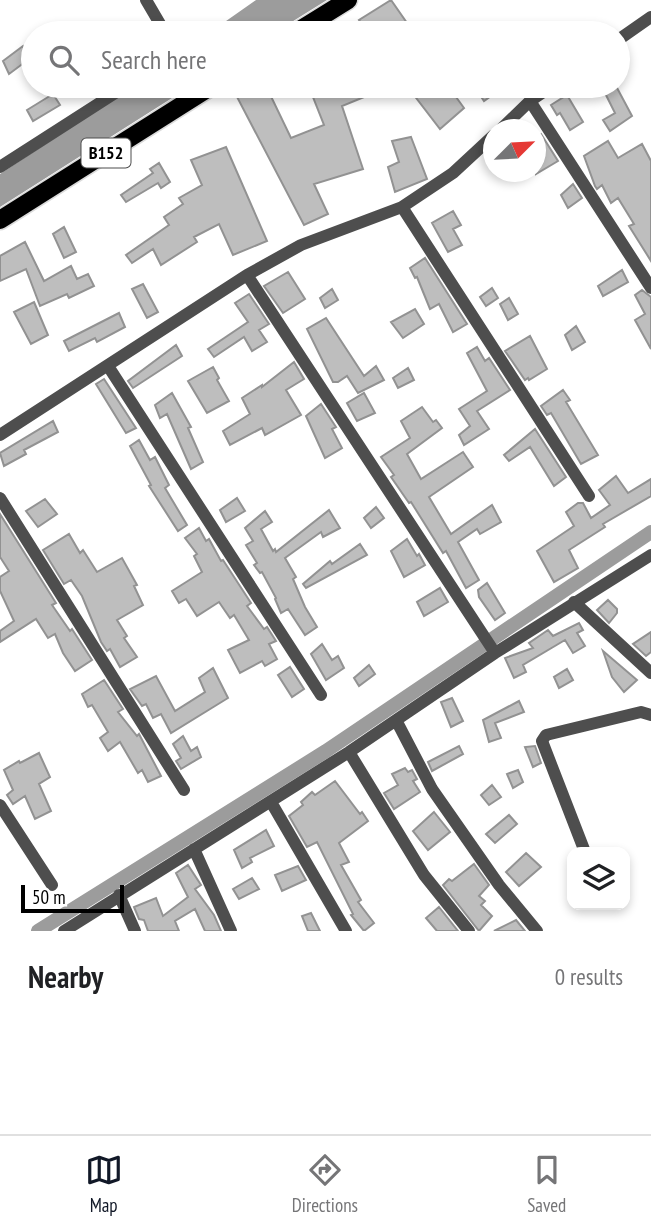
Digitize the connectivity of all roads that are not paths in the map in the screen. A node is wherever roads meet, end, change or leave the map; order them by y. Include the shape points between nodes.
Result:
1 (146, 0) edge
2 (348, 0) edge
3 (651, 17) edge
4 (158, 21) edge
5 (314, 21) edge
6 (630, 32) edge
7 (107, 98) edge
8 (193, 98) edge
9 (534, 98) edge
10 (530, 101) junction
11 (511, 119) edge
12 (483, 145) edge
13 (0, 167) edge
14 (402, 207) junction
15 (0, 220) edge
16 (247, 275) junction
17 (651, 288) edge
18 (108, 366) junction
19 (0, 435) edge
20 (589, 496) dead end
21 (0, 498) edge
22 (651, 555) edge
23 (574, 602) junction
24 (493, 651) junction
25 (651, 673) edge
26 (321, 695) dead end
27 (651, 715) edge
28 (396, 720) junction
29 (349, 752) junction
30 (184, 790) dead end
31 (271, 802) junction
32 (0, 805) edge
33 (583, 847) edge
34 (194, 849) junction
35 (52, 885) dead end
36 (119, 895) junction
37 (64, 931) edge
38 (135, 931) edge
39 (231, 931) edge
40 (346, 931) edge
41 (469, 931) edge
42 (537, 931) edge

1 - 4 street
2 - 5 main road
3 - 6 street
7 - 13 street
8 - 15 main road, B152
9 - 10 street
10 - 11 street
10 - 17 street
12 - 14 street via 453,173
14 - 16 street via 301,244
14 - 20 street
16 - 18 street
16 - 24 street
18 - 19 street
18 - 26 street
21 - 30 street
22 - 23 street
23 - 24 street
23 - 25 street
24 - 28 street
27 - 33 street via 641,712 546,735 542,741
28 - 29 street
28 - 42 street via 432,789
29 - 31 street
29 - 41 street via 424,875
31 - 34 street
31 - 40 street
32 - 35 street
34 - 36 street
34 - 39 street
36 - 37 street
36 - 38 street

